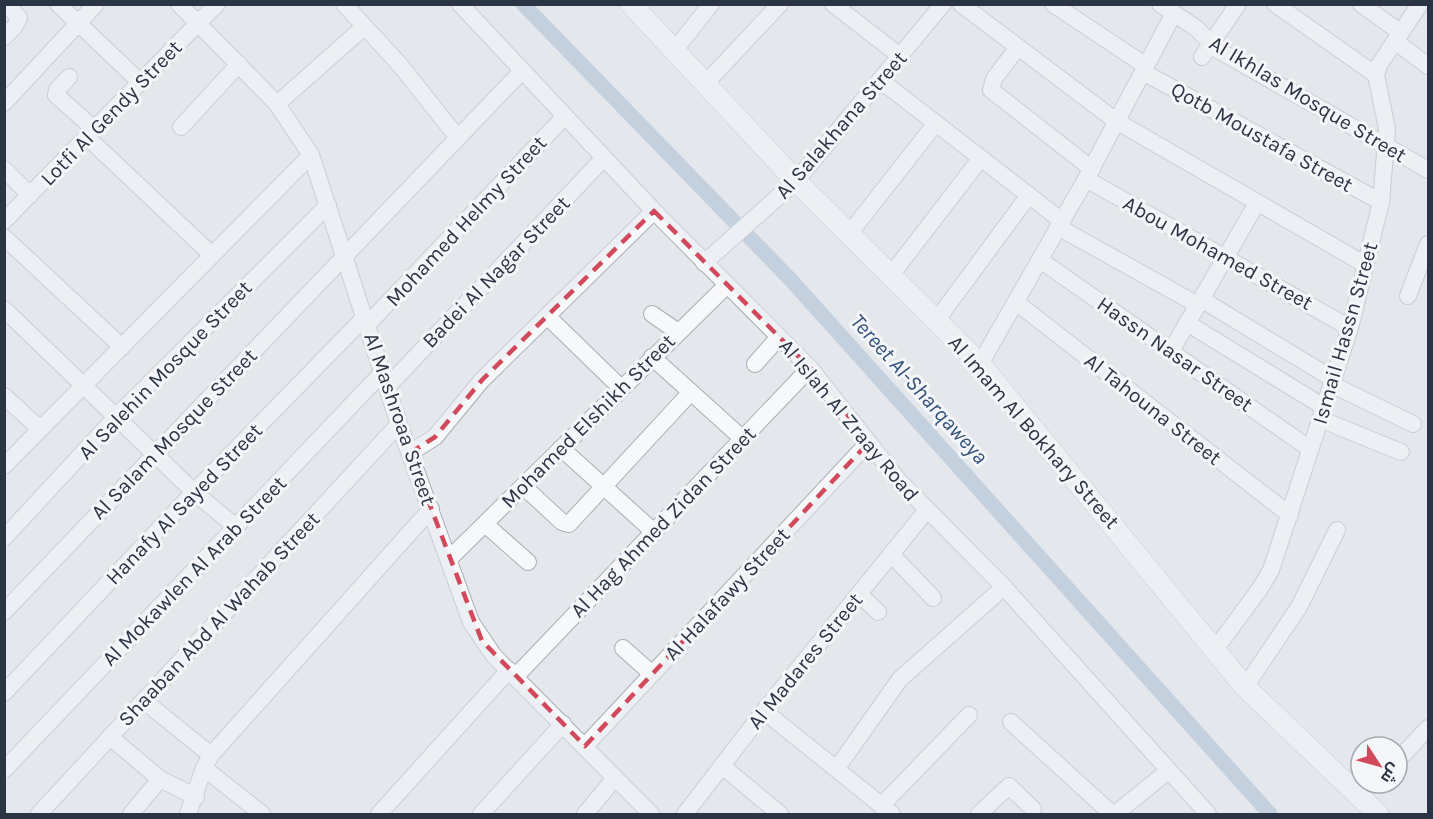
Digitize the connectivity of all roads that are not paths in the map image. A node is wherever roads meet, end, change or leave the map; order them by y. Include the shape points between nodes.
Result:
1 (7, 4) edge
2 (58, 4) edge
3 (96, 4) edge
4 (180, 4) edge
5 (217, 4) edge
6 (344, 4) edge
7 (460, 4) edge
8 (711, 4) edge
9 (780, 4) edge
10 (833, 4) edge
11 (961, 4) edge
12 (1053, 4) edge
13 (1238, 4) edge
14 (1275, 4) edge
15 (1360, 4) edge
16 (1420, 4) edge
17 (940, 6) edge
18 (641, 8) edge
19 (1167, 9) edge
20 (198, 23) junction
21 (78, 24) junction
22 (364, 27) junction
23 (4, 37) edge
24 (1398, 37) junction
25 (1018, 47) junction
26 (1206, 50) junction
27 (674, 51) junction
28 (900, 56) junction
29 (238, 64) junction
30 (1428, 66) edge
31 (1144, 69) junction
32 (521, 72) junction
33 (1376, 75) junction
34 (69, 76) dead end
35 (880, 80) junction
36 (140, 82) junction
37 (705, 84) junction
38 (4, 103) edge
39 (277, 104) junction
40 (564, 117) junction
41 (1116, 121) junction
42 (936, 123) junction
43 (181, 127) dead end
44 (90, 133) junction
45 (458, 138) junction
46 (1387, 148) junction
47 (311, 155) junction
48 (604, 158) junction
49 (981, 158) junction
50 (4, 169) edge
51 (1428, 170) edge
52 (1089, 174) junction
53 (796, 181) junction
54 (30, 195) junction
55 (1029, 195) junction
56 (1381, 202) junction
57 (1257, 203) junction
58 (328, 206) junction
59 (654, 211) junction
60 (4, 221) edge
61 (1060, 224) junction
62 (849, 234) junction
63 (4, 237) edge
64 (1428, 244) edge
65 (212, 255) junction
66 (343, 256) junction
67 (1226, 256) junction
68 (1040, 260) junction
69 (705, 263) junction
70 (1366, 265) junction
71 (891, 275) junction
72 (727, 285) junction
73 (1408, 296) dead end
74 (1199, 302) junction
75 (1017, 303) junction
76 (4, 309) edge
77 (652, 314) dead end
78 (547, 316) junction
79 (366, 321) junction
80 (936, 321) junction
81 (1187, 323) junction
82 (1350, 328) junction
83 (678, 332) junction
84 (779, 337) junction
85 (122, 347) junction
86 (1171, 351) junction
87 (652, 357) junction
88 (755, 364) dead end
89 (980, 364) junction
90 (810, 369) junction
91 (385, 379) junction
92 (1332, 382) junction
93 (85, 385) junction
94 (621, 388) junction
95 (691, 392) junction
96 (4, 396) edge
97 (1322, 413) junction
98 (117, 416) junction
99 (399, 424) junction
100 (1413, 424) dead end
101 (40, 429) junction
102 (742, 439) junction
103 (869, 442) junction
104 (561, 448) junction
105 (1310, 449) junction
106 (157, 453) junction
107 (410, 453) junction
108 (1401, 453) dead end
109 (4, 466) edge
110 (523, 486) junction
111 (604, 487) junction
112 (194, 492) junction
113 (431, 509) junction
114 (927, 510) junction
115 (1290, 515) junction
116 (485, 524) junction
117 (236, 527) junction
118 (1337, 530) dead end
119 (654, 532) junction
120 (4, 538) edge
121 (891, 554) junction
122 (450, 559) junction
123 (528, 562) dead end
124 (1004, 587) junction
125 (859, 594) junction
126 (933, 598) dead end
127 (4, 612) edge
128 (878, 612) dead end
129 (623, 648) dead end
130 (1214, 651) junction
131 (513, 673) junction
132 (652, 674) junction
133 (1245, 687) junction
134 (4, 693) edge
135 (144, 701) junction
136 (764, 711) junction
137 (969, 716) dead end
138 (1011, 722) dead end
139 (563, 724) junction
140 (1428, 728) edge
141 (110, 737) junction
142 (585, 746) junction
143 (1409, 748) edge
144 (208, 761) junction
145 (722, 766) junction
146 (837, 768) junction
147 (4, 770) edge
148 (1167, 772) junction
149 (1349, 775) edge
150 (615, 778) junction
151 (160, 779) junction
152 (1368, 795) edge
153 (196, 797) junction
154 (1033, 809) dead end
155 (886, 810) edge
156 (39, 814) edge
157 (131, 814) edge
158 (188, 814) edge
159 (262, 814) edge
160 (379, 814) edge
161 (481, 814) edge
162 (585, 814) edge
163 (651, 814) edge
164 (685, 814) edge
165 (780, 814) edge
166 (979, 814) edge
167 (1113, 814) edge
168 (1208, 814) edge
169 (1378, 814) edge

1 - 23 street via 19,18
2 - 21 street
3 - 21 street
4 - 20 street, Al Mashroaa Street
5 - 20 street, Lotfi Al Gendy Street
6 - 22 street
7 - 32 street, Al Islah Al Zraay Road
8 - 27 street
9 - 37 street
10 - 28 street
11 - 25 street
12 - 31 street, Qotb Moustafa Street
13 - 26 street
14 - 33 street
15 - 24 street
16 - 24 street
17 - 28 street, Al Salakhana Street
18 - 27 street, Al Imam Al Bokhary Street
19 - 26 street, Al Ikhlas Mosque Street via 1196,28
19 - 31 street
20 - 29 street, Al Mashroaa Street
20 - 36 street, Lotfi Al Gendy Street
21 - 36 street
21 - 38 street
22 - 39 street
22 - 45 street
24 - 30 street
24 - 33 street
25 - 41 street
25 - 52 street, Abou Mohamed Street via 994,79 991,90
26 - 46 street, Al Ikhlas Mosque Street
27 - 37 street, Al Imam Al Bokhary Street
28 - 35 street, Al Salakhana Street
29 - 39 street, Al Mashroaa Street
29 - 43 street
31 - 41 street
31 - 56 street, Qotb Moustafa Street
32 - 40 street, Al Islah Al Zraay Road
32 - 45 street, Al Salam Mosque Street
33 - 46 street, Ismail Hassn Street via 1386,114
34 - 44 street via 56,95
35 - 42 street
35 - 53 street, Al Salakhana Street
36 - 44 street, Lotfi Al Gendy Street
37 - 53 street, Al Imam Al Bokhary Street
39 - 47 street, Al Mashroaa Street
40 - 48 street, Al Islah Al Zraay Road
40 - 79 street, Mohamed Helmy Street
41 - 52 street
41 - 57 street
42 - 49 street
42 - 62 street
44 - 54 street, Lotfi Al Gendy Street
44 - 65 street
45 - 66 street, Al Salam Mosque Street
46 - 51 street, Al Ikhlas Mosque Street
46 - 56 street, Ismail Hassn Street
47 - 58 street, Al Mashroaa Street
47 - 65 street
48 - 59 street, Al Islah Al Zraay Road
48 - 91 street, Badei Al Nagar Street
49 - 55 street
49 - 71 street
50 - 54 street
52 - 61 street
52 - 67 street, Abou Mohamed Street
53 - 62 street, Al Imam Al Bokhary Street
53 - 69 street, Al Salakhana Street
54 - 60 street, Lotfi Al Gendy Street
55 - 61 street
55 - 80 street
56 - 70 street, Ismail Hassn Street
57 - 67 street
57 - 70 street
58 - 66 street, Al Mashroaa Street
58 - 98 street, Al Salehin Mosque Street
59 - 69 street, Al Islah Al Zraay Road
59 - 78 street
61 - 68 street
61 - 74 street
62 - 71 street, Al Imam Al Bokhary Street
63 - 85 street
64 - 73 street
65 - 85 street
66 - 79 street, Al Mashroaa Street
66 - 106 street, Al Salam Mosque Street
67 - 74 street
67 - 82 street, Abou Mohamed Street
68 - 75 street
68 - 86 street, Hassn Nasar Street
69 - 72 street, Al Islah Al Zraay Road
70 - 82 street, Ismail Hassn Street
71 - 80 street, Al Imam Al Bokhary Street
72 - 83 street, Mohamed Elshikh Street
72 - 84 street, Al Islah Al Zraay Road
74 - 81 street
74 - 92 street
75 - 89 street
75 - 115 street, Al Tahouna Street
76 - 93 street
77 - 83 street
78 - 94 street
78 - 107 street via 482,380 435,437
79 - 91 street, Al Mashroaa Street
79 - 112 street, Hanafy Al Sayed Street
80 - 89 street, Al Imam Al Bokhary Street
81 - 86 street
81 - 97 street
82 - 92 street, Ismail Hassn Street
83 - 87 street, Mohamed Elshikh Street
84 - 88 street
84 - 90 street, Al Islah Al Zraay Road
85 - 93 street
86 - 105 street, Hassn Nasar Street
87 - 94 street, Mohamed Elshikh Street
87 - 95 street
89 - 130 street, Al Imam Al Bokhary Street
90 - 102 street, Al Hag Ahmed Zidan Street
90 - 103 street, Al Islah Al Zraay Road
91 - 99 street, Al Mashroaa Street
91 - 117 street, Al Mokawlen Al Arab Street
92 - 97 street, Ismail Hassn Street
92 - 100 street
93 - 98 street
93 - 101 street
94 - 104 street, Mohamed Elshikh Street
95 - 102 street
95 - 111 street
96 - 101 street
97 - 105 street, Ismail Hassn Street
97 - 108 street
98 - 106 street
98 - 120 street, Al Salehin Mosque Street
99 - 107 street, Al Mashroaa Street
99 - 135 street, Shaaban Abd Al Wahab Street
101 - 109 street
102 - 119 street, Al Hag Ahmed Zidan Street
103 - 114 street, Al Islah Al Zraay Road
103 - 132 street, Al Halafawy Street
104 - 110 street, Mohamed Elshikh Street
104 - 111 street
105 - 115 street, Ismail Hassn Street
106 - 112 street
106 - 127 street, Al Salam Mosque Street
107 - 113 street, Al Mashroaa Street
110 - 111 street via 566,524
110 - 116 street, Mohamed Elshikh Street
111 - 119 street
112 - 117 street
112 - 134 street, Hanafy Al Sayed Street
113 - 122 street, Al Mashroaa Street
113 - 144 street
114 - 121 street, Al Madares Street
114 - 124 street, Al Islah Al Zraay Road
115 - 130 street, Ismail Hassn Street via 1266,580
116 - 122 street, Mohamed Elshikh Street
116 - 123 street
117 - 147 street, Al Mokawlen Al Arab Street
118 - 133 street via 1299,607
119 - 131 street, Al Hag Ahmed Zidan Street
121 - 125 street, Al Madares Street
121 - 126 street
122 - 131 street, Al Mashroaa Street via 471,622 494,656
124 - 146 street via 900,680
124 - 148 street, Al Islah Al Zraay Road
125 - 128 street
125 - 136 street, Al Madares Street
129 - 132 street
130 - 133 street, Al Imam Al Bokhary Street
131 - 139 street, Al Mashroaa Street
131 - 160 street, Al Hag Ahmed Zidan Street
132 - 142 street, Al Halafawy Street
133 - 149 street, Al Imam Al Bokhary Street
135 - 141 street, Shaaban Abd Al Wahab Street
135 - 144 street
136 - 145 street, Al Madares Street
136 - 146 street
137 - 155 street
138 - 167 street
139 - 142 street, Al Mashroaa Street
139 - 161 street
140 - 143 street
141 - 151 street
141 - 156 street, Shaaban Abd Al Wahab Street
142 - 150 street, Al Mashroaa Street
144 - 153 street
144 - 159 street
145 - 164 street, Al Madares Street
145 - 165 street
146 - 155 street
148 - 167 street
148 - 168 street, Al Islah Al Zraay Road
150 - 162 street
150 - 163 street, Al Mashroaa Street
151 - 153 street
151 - 157 street
152 - 169 street, Al Imam Al Bokhary Street
153 - 158 street
154 - 166 street via 1009,786

